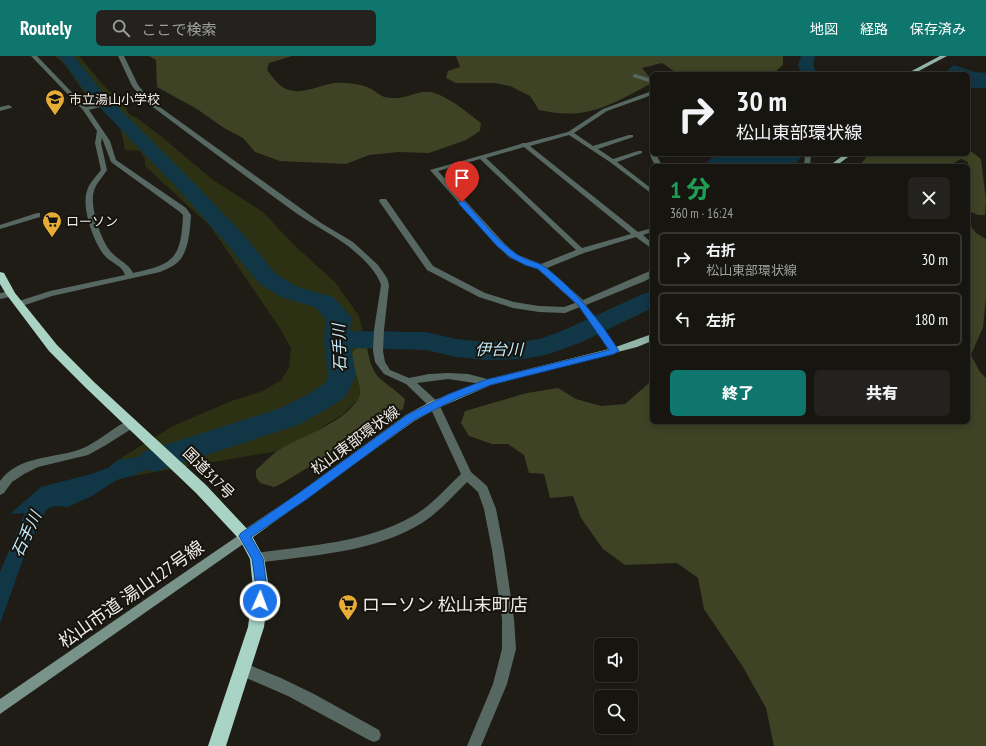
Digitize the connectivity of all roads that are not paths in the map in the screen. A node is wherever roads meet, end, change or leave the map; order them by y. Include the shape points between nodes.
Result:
1 (34, 56) edge
2 (121, 56) edge
3 (944, 56) edge
4 (913, 72) edge
5 (635, 76) dead end
6 (650, 81) edge
7 (140, 94) junction
8 (650, 94) edge
9 (9, 107) dead end
10 (89, 108) junction
11 (0, 109) edge
12 (100, 130) junction
13 (570, 133) junction
14 (631, 136) dead end
15 (524, 144) junction
16 (593, 148) junction
17 (640, 152) dead end
18 (846, 156) edge
19 (481, 157) junction
20 (612, 161) junction
21 (835, 164) edge
22 (650, 190) edge
23 (383, 201) dead end
24 (38, 215) dead end
25 (0, 227) edge
26 (650, 231) edge
27 (637, 236) junction
28 (650, 246) edge
29 (581, 251) junction
30 (541, 267) junction
31 (0, 274) edge
32 (650, 274) edge
33 (130, 276) junction
34 (5, 295) edge
35 (18, 304) junction
36 (581, 304) junction
37 (650, 338) edge
38 (614, 351) junction
39 (409, 382) junction
40 (488, 382) junction
41 (434, 405) junction
42 (136, 427) junction
43 (467, 475) junction
44 (0, 490) edge
45 (244, 536) junction
46 (257, 558) junction
47 (242, 669) junction
48 (0, 707) edge
49 (374, 735) dead end
50 (217, 746) edge
51 (474, 746) edge

1 - 10 street
2 - 7 street
3 - 4 main road
5 - 6 street
7 - 10 street
7 - 39 street via 273,193 362,254 383,278 385,285 378,351 380,362 388,372
8 - 13 street via 605,110
9 - 11 street
10 - 12 street
12 - 33 street via 98,143 104,170 90,190 89,201 94,224 106,253 128,268
12 - 33 street via 107,141 113,161 187,215 176,260 157,270
13 - 15 street
13 - 16 street
14 - 16 street
15 - 19 street
15 - 27 street
16 - 20 street
17 - 20 street
18 - 21 main road
19 - 29 street
19 - 30 street via 433,170 513,256
20 - 22 street
23 - 36 street via 430,268 482,295 513,305 565,310
24 - 25 street
26 - 27 street
27 - 28 street
27 - 29 street
29 - 30 street
30 - 36 street
31 - 34 highway, 国道317号
32 - 36 street
33 - 35 street
34 - 35 highway, 国道317号
35 - 42 highway, 国道317号 via 53,348
36 - 38 street
37 - 38 main road, 松山東部環状線
38 - 40 main road, 松山東部環状線
39 - 40 street via 436,376 468,377
39 - 41 street
40 - 41 main road, 松山東部環状線
41 - 43 street
41 - 45 main road, 松山東部環状線 via 410,418
42 - 44 street via 86,451 29,466 11,476
42 - 45 highway, 国道317号 via 201,489
43 - 46 street via 418,519 378,538
43 - 51 street via 483,489 490,509 508,619 509,649 500,684
45 - 46 highway, 国道317号
45 - 48 street, 松山市道 湯山127号線
46 - 47 highway, 国道317号 via 261,588 256,627
47 - 49 street via 311,699
47 - 50 highway, 国道317号

